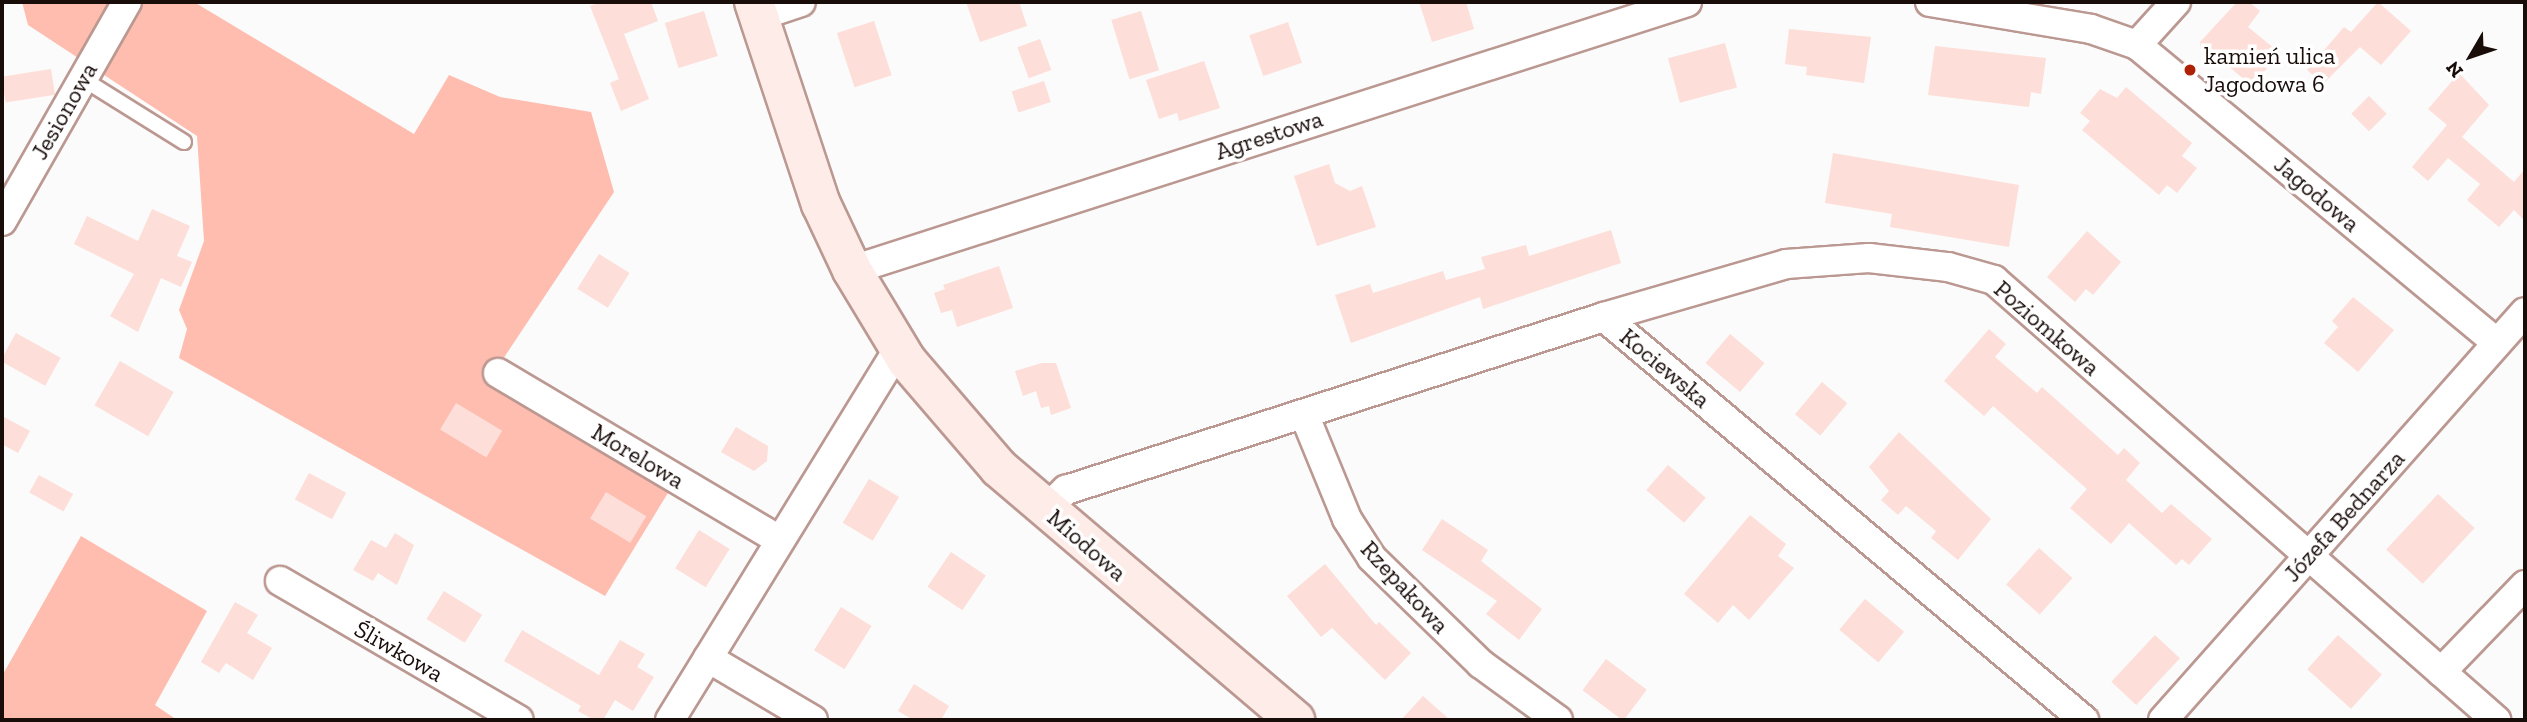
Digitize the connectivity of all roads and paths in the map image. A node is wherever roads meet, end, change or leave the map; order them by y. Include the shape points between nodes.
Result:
1 (127, 2) edge
2 (801, 2) edge
3 (1687, 2) edge
4 (1930, 2) edge
5 (2176, 2) edge
6 (756, 9) edge
7 (2137, 45) junction
8 (83, 79) junction
9 (184, 142) dead end
10 (2, 220) edge
11 (852, 270) junction
12 (2525, 312) edge
13 (1604, 317) junction
14 (2497, 343) junction
15 (898, 349) junction
16 (498, 373) dead end
17 (1304, 414) junction
18 (1045, 509) junction
19 (778, 538) junction
20 (2309, 555) junction
21 (280, 581) dead end
22 (2525, 586) edge
23 (708, 658) junction
24 (2441, 672) junction
25 (519, 720) edge
26 (670, 720) edge
27 (813, 720) edge
28 (1295, 720) edge
29 (1558, 720) edge
30 (2084, 720) edge
31 (2163, 720) edge
32 (2496, 720) edge

1 - 8 street, Jesionowa
2 - 6 street
3 - 11 street, Agrestowa
4 - 7 street via 2091,29
5 - 7 street
6 - 11 main road, Miodowa via 821,204
7 - 14 street, Jagodowa
8 - 9 lane
8 - 10 street, Jesionowa
11 - 15 main road, Miodowa
12 - 14 street, Józefa Bednarza
13 - 17 street, Kociewska
13 - 20 street, Poziomkowa via 1786,264 1869,258 1974,272 1994,280
13 - 30 street, Kociewska
14 - 20 street, Józefa Bednarza
15 - 18 main road, Miodowa via 950,415
15 - 19 street
16 - 19 street, Morelowa
17 - 18 street, Kociewska via 1066,489
17 - 29 street, Rzepakowa via 1348,519 1372,558 1481,664
18 - 28 main road, Miodowa
19 - 23 street
20 - 24 street, Poziomkowa
20 - 31 street, Józefa Bednarza
21 - 25 street, Śliwkowa
22 - 24 street
23 - 26 street
23 - 27 street
24 - 32 street, Poziomkowa

